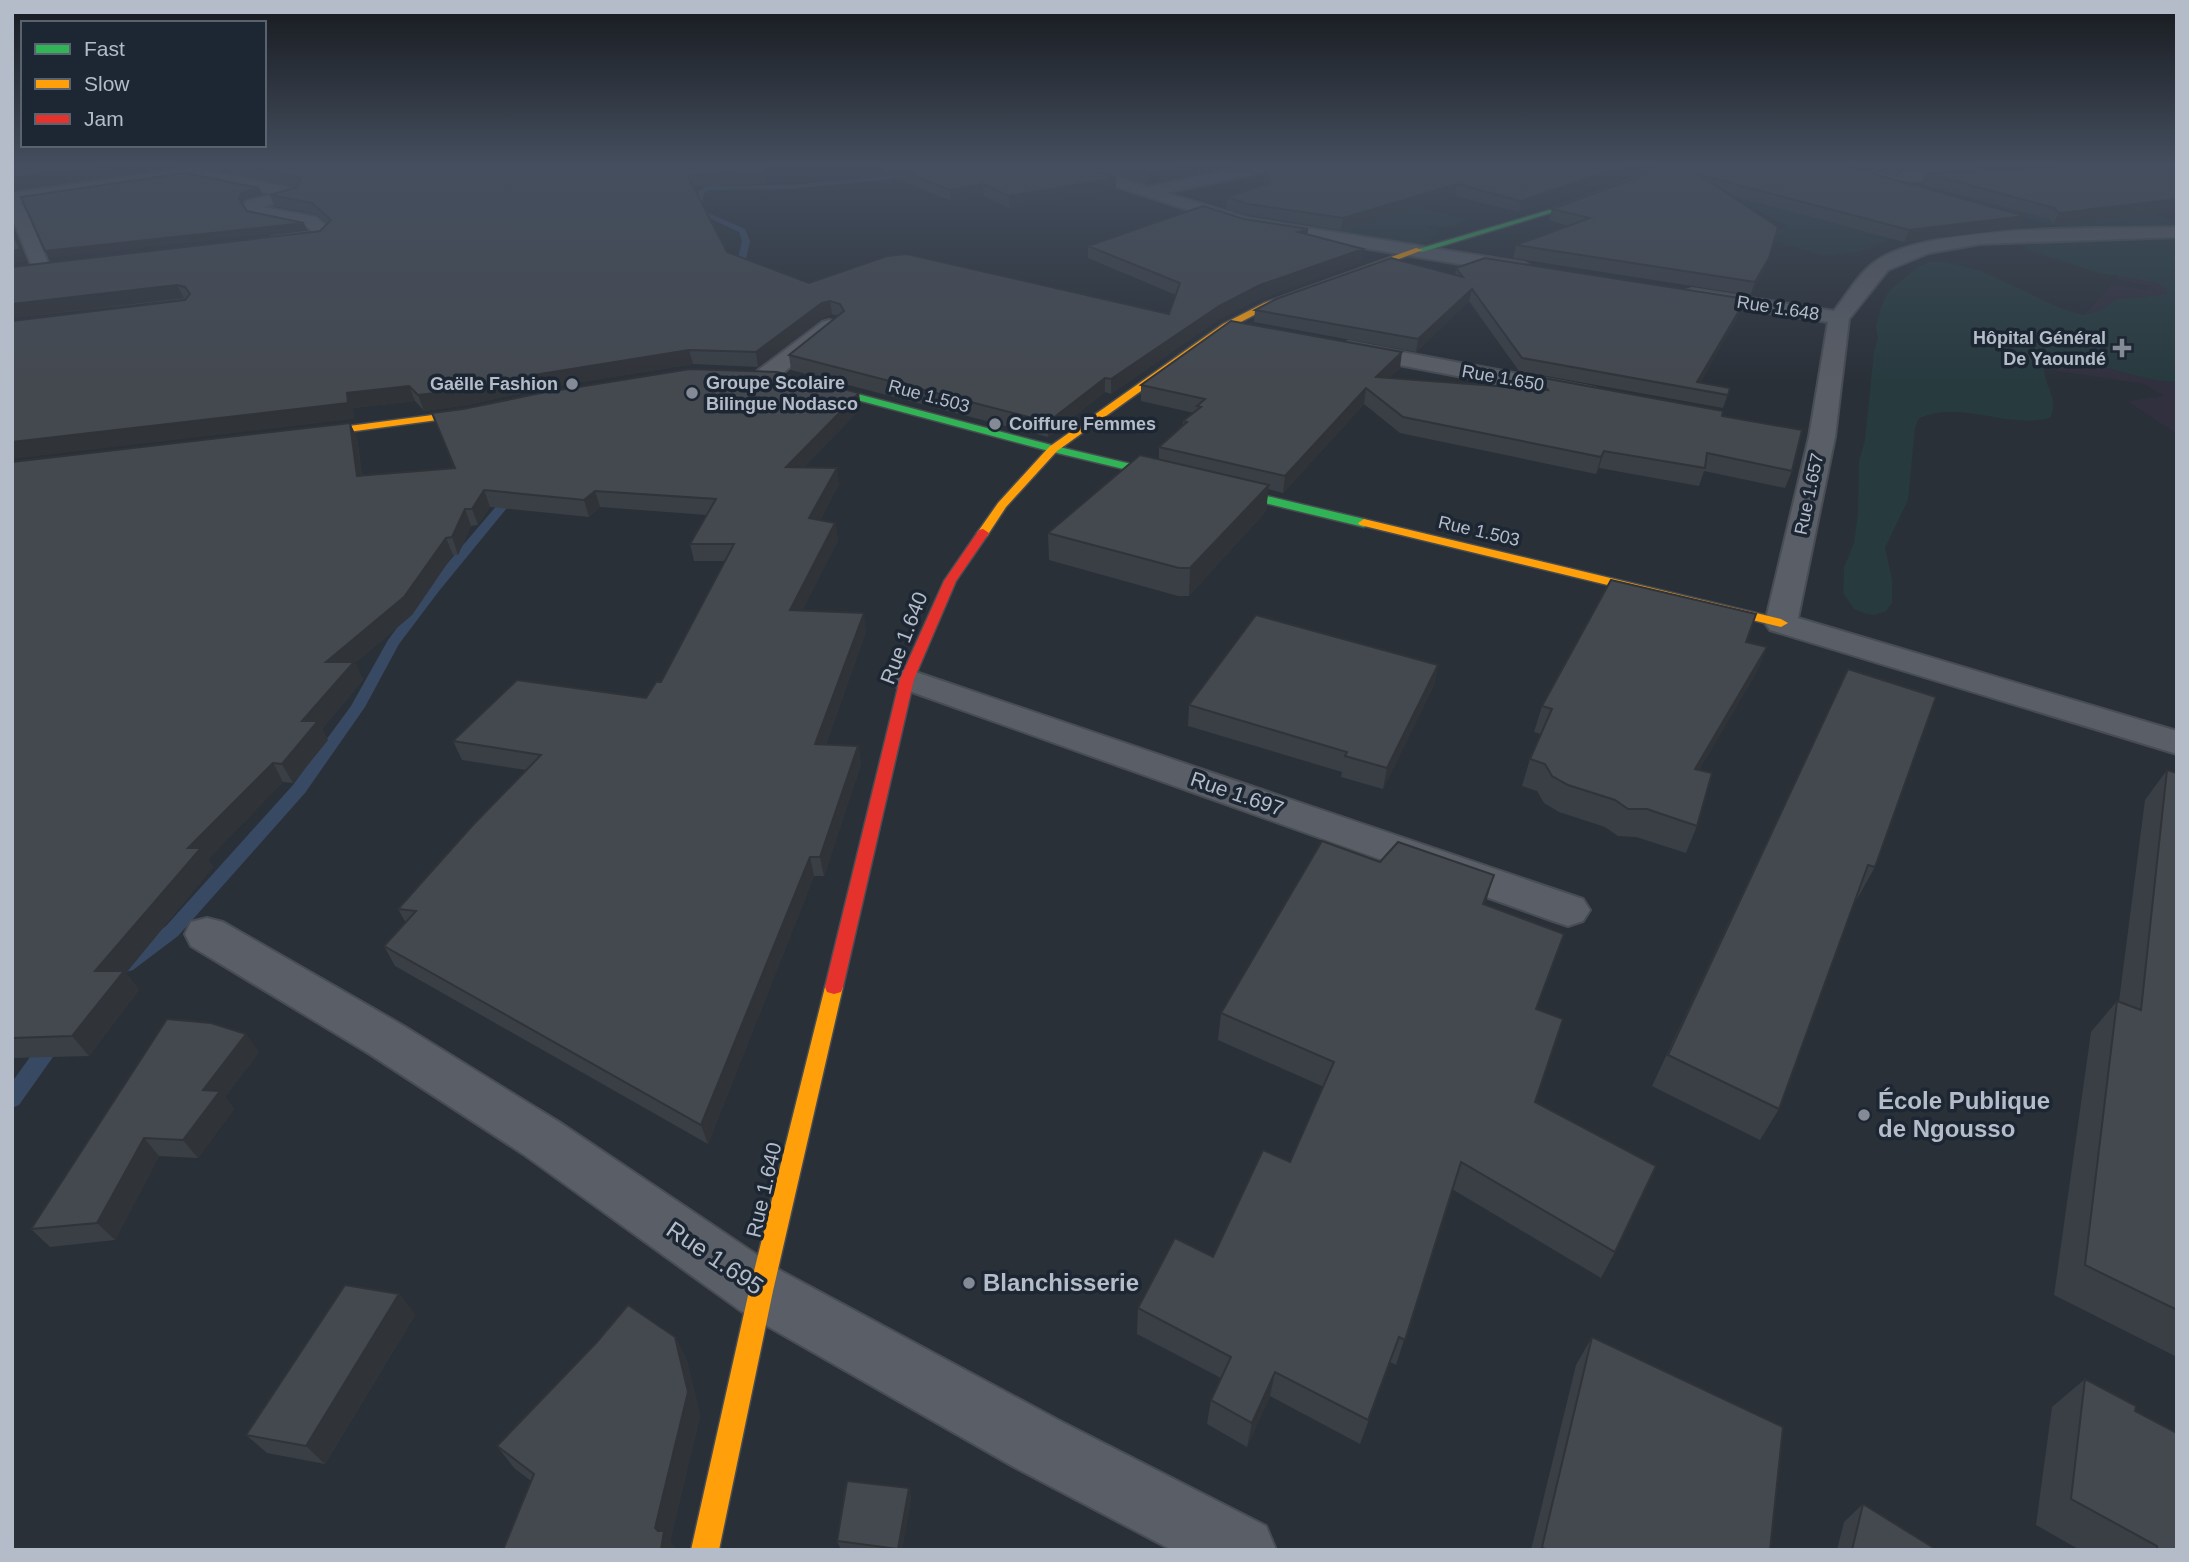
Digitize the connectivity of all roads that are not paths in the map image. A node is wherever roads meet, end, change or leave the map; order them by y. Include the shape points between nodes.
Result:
1 (27, 237) edge
2 (317, 237) edge
3 (1325, 237) edge
4 (1464, 237) edge
5 (2020, 237) edge
6 (266, 243) edge
7 (1413, 252) junction
8 (39, 268) edge
9 (1550, 273) edge
10 (1674, 292) edge
11 (1839, 318) junction
12 (833, 323) edge
13 (1226, 326) junction
14 (1266, 334) edge
15 (1321, 344) edge
16 (758, 376) joint
17 (1605, 397) edge
18 (506, 406) edge
19 (1795, 432) edge
20 (287, 437) edge
21 (1822, 437) junction
22 (1053, 449) junction
23 (1781, 623) junction
24 (907, 679) junction
25 (2177, 743) edge
26 (1568, 910) dead end
27 (207, 934) dead end
28 (761, 1291) junction
29 (705, 1550) edge
30 (1242, 1550) edge

1 - 8 street
2 - 6 street
3 - 7 street
4 - 7 street, Rue 1.640
5 - 11 street via 1980,239 1903,255 1881,267
7 - 9 street
7 - 13 street, Rue 1.640 via 1267,305
10 - 11 street, Rue 1.648
11 - 21 street, Rue 1.657
12 - 16 street
13 - 14 street
13 - 22 street, Rue 1.640
15 - 17 street, Rue 1.650
16 - 22 street, Rue 1.503 via 781,377
18 - 20 street
19 - 21 street
21 - 23 street, Rue 1.657
22 - 23 street, Rue 1.503
22 - 24 street, Rue 1.640 via 1002,505 950,581
23 - 25 street
24 - 26 street, Rue 1.697
24 - 28 street, Rue 1.640
27 - 28 street, Rue 1.695 via 541,1138
28 - 29 street, Rue 1.640
28 - 30 street, Rue 1.695 via 1037,1444

